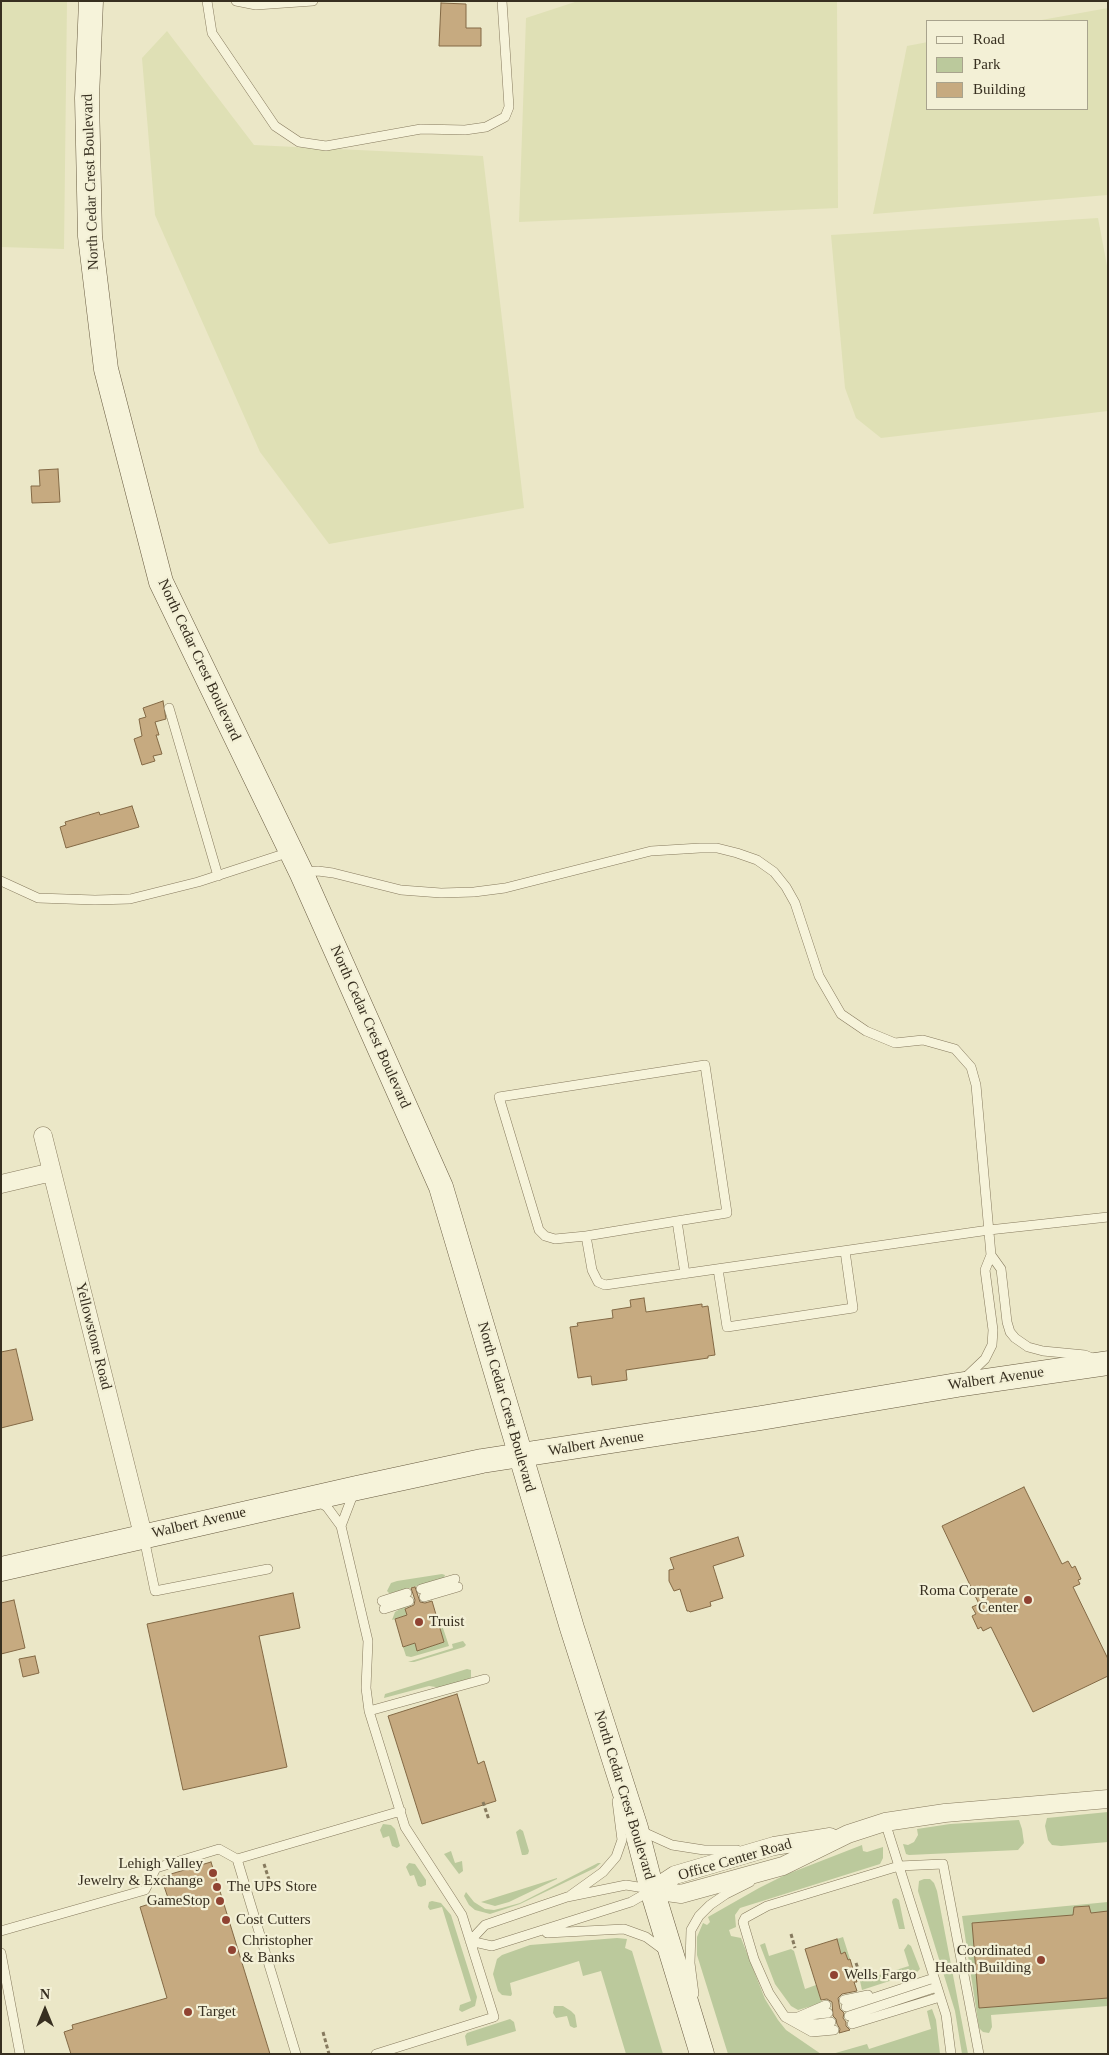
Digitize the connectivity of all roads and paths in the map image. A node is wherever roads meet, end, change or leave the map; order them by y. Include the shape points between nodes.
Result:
1 (90, 1) edge
2 (207, 1) edge
3 (236, 1) edge
4 (313, 1) edge
5 (502, 1) edge
6 (169, 708) dead end
7 (296, 862) junction
8 (218, 876) junction
9 (1, 881) edge
10 (43, 1136) dead end
11 (52, 1172) junction
12 (1, 1184) edge
13 (1108, 1217) edge
14 (677, 1221) junction
15 (989, 1230) junction
16 (586, 1236) junction
17 (845, 1251) junction
18 (991, 1255) junction
19 (718, 1269) junction
20 (685, 1274) junction
21 (1105, 1364) edge
22 (957, 1385) junction
23 (520, 1456) junction
24 (357, 1488) junction
25 (306, 1499) junction
26 (341, 1526) junction
27 (143, 1536) junction
28 (1, 1569) edge
29 (268, 1569) dead end
30 (456, 1583) dead end
31 (423, 1593) dead end
32 (408, 1597) dead end
33 (383, 1605) dead end
34 (485, 1679) dead end
35 (369, 1711) junction
36 (610, 1748) junction
37 (1108, 1799) edge
38 (483, 1802) dead end
39 (401, 1811) junction
40 (489, 1820) dead end
41 (885, 1822) junction
42 (636, 1828) junction
43 (848, 1834) junction
44 (774, 1846) junction
45 (237, 1859) junction
46 (263, 1861) dead end
47 (783, 1866) junction
48 (899, 1866) junction
49 (271, 1886) dead end
50 (652, 1890) junction
51 (568, 1898) junction
52 (1, 1931) edge
53 (532, 1934) junction
54 (791, 1934) dead end
55 (470, 1941) junction
56 (795, 1948) dead end
57 (1, 1953) edge
58 (673, 1956) junction
59 (856, 1962) dead end
60 (862, 1980) dead end
61 (935, 1982) junction
62 (940, 1998) junction
63 (848, 2012) junction
64 (785, 2016) junction
65 (323, 2032) dead end
66 (701, 2050) edge
67 (20, 2054) edge
68 (296, 2054) edge
69 (330, 2054) edge
70 (376, 2054) edge
71 (951, 2054) edge
72 (979, 2054) edge

1 - 7 main road, North Cedar Crest Boulevard via 86,98 90,236 106,369 160,582
2 - 5 lane via 212,33 275,126 299,142 326,146 422,129 486,127 505,117 509,107
3 - 4 lane via 256,5
6 - 8 lane
7 - 8 lane
7 - 15 lane via 318,871 401,890 441,893 504,888 651,852 717,848 757,860 774,872 795,903 820,976 841,1014 866,1031 895,1043 923,1040 955,1049 971,1067 976,1085
7 - 23 main road, North Cedar Crest Boulevard via 441,1187
8 - 9 lane via 130,899 95,900 38,898
10 - 11 street, Yellowstone Road
11 - 12 street
11 - 27 street, Yellowstone Road
13 - 15 lane
14 - 16 lane
14 - 16 lane via 727,1213 705,1065 499,1097 539,1230 555,1239
14 - 20 lane
15 - 17 lane
15 - 18 lane
16 - 20 lane via 592,1270 598,1282 605,1285
17 - 19 lane
17 - 19 lane via 852,1308 727,1327
18 - 21 lane via 1001,1269 1007,1322 1015,1338 1044,1351 1085,1355
18 - 22 lane via 985,1270 994,1330 992,1345 982,1363
19 - 20 lane
21 - 22 main road, Walbert Avenue
22 - 23 main road, Walbert Avenue
23 - 24 main road, Walbert Avenue
23 - 36 main road, North Cedar Crest Boulevard
24 - 25 main road, Walbert Avenue
24 - 26 lane
25 - 26 lane via 327,1507
25 - 27 main road, Walbert Avenue
26 - 35 lane via 368,1641 366,1688
27 - 28 main road, Walbert Avenue
27 - 29 lane via 155,1591
30 - 31 lane
32 - 33 lane
34 - 35 lane
35 - 39 lane
36 - 42 main road, North Cedar Crest Boulevard
36 - 51 lane via 622,1840 608,1868
37 - 41 street, Office Center Road via 945,1812
38 - 40 path
39 - 45 lane
39 - 55 lane via 405,1827 462,1915
41 - 43 street, Office Center Road
41 - 48 lane
42 - 44 lane via 685,1848 727,1851
42 - 50 main road, North Cedar Crest Boulevard
43 - 44 street, Office Center Road
43 - 47 street, Office Center Road
44 - 50 street, Office Center Road via 675,1876
45 - 52 lane via 219,1849 156,1868 145,1890
45 - 68 lane
46 - 49 path
47 - 50 street, Office Center Road via 680,1894
47 - 66 lane via 710,1905 691,1930 690,1963
48 - 61 lane
48 - 64 lane via 767,1906 746,1918 743,1922 754,1959 769,1993
48 - 72 lane via 944,1864
50 - 51 lane via 626,1885
50 - 53 lane via 631,1902
50 - 58 main road, North Cedar Crest Boulevard
51 - 55 lane via 485,1925
53 - 55 lane via 492,1946
53 - 58 lane via 624,1929 646,1937
54 - 56 path
55 - 70 lane via 494,2017
57 - 67 lane
58 - 66 main road, North Cedar Crest Boulevard
59 - 60 path
61 - 62 lane
61 - 63 lane
61 - 63 lane via 904,1988
62 - 63 lane
62 - 71 lane via 946,2015
64 - 64 lane via 812,2032 830,2018 798,2017
65 - 69 path

